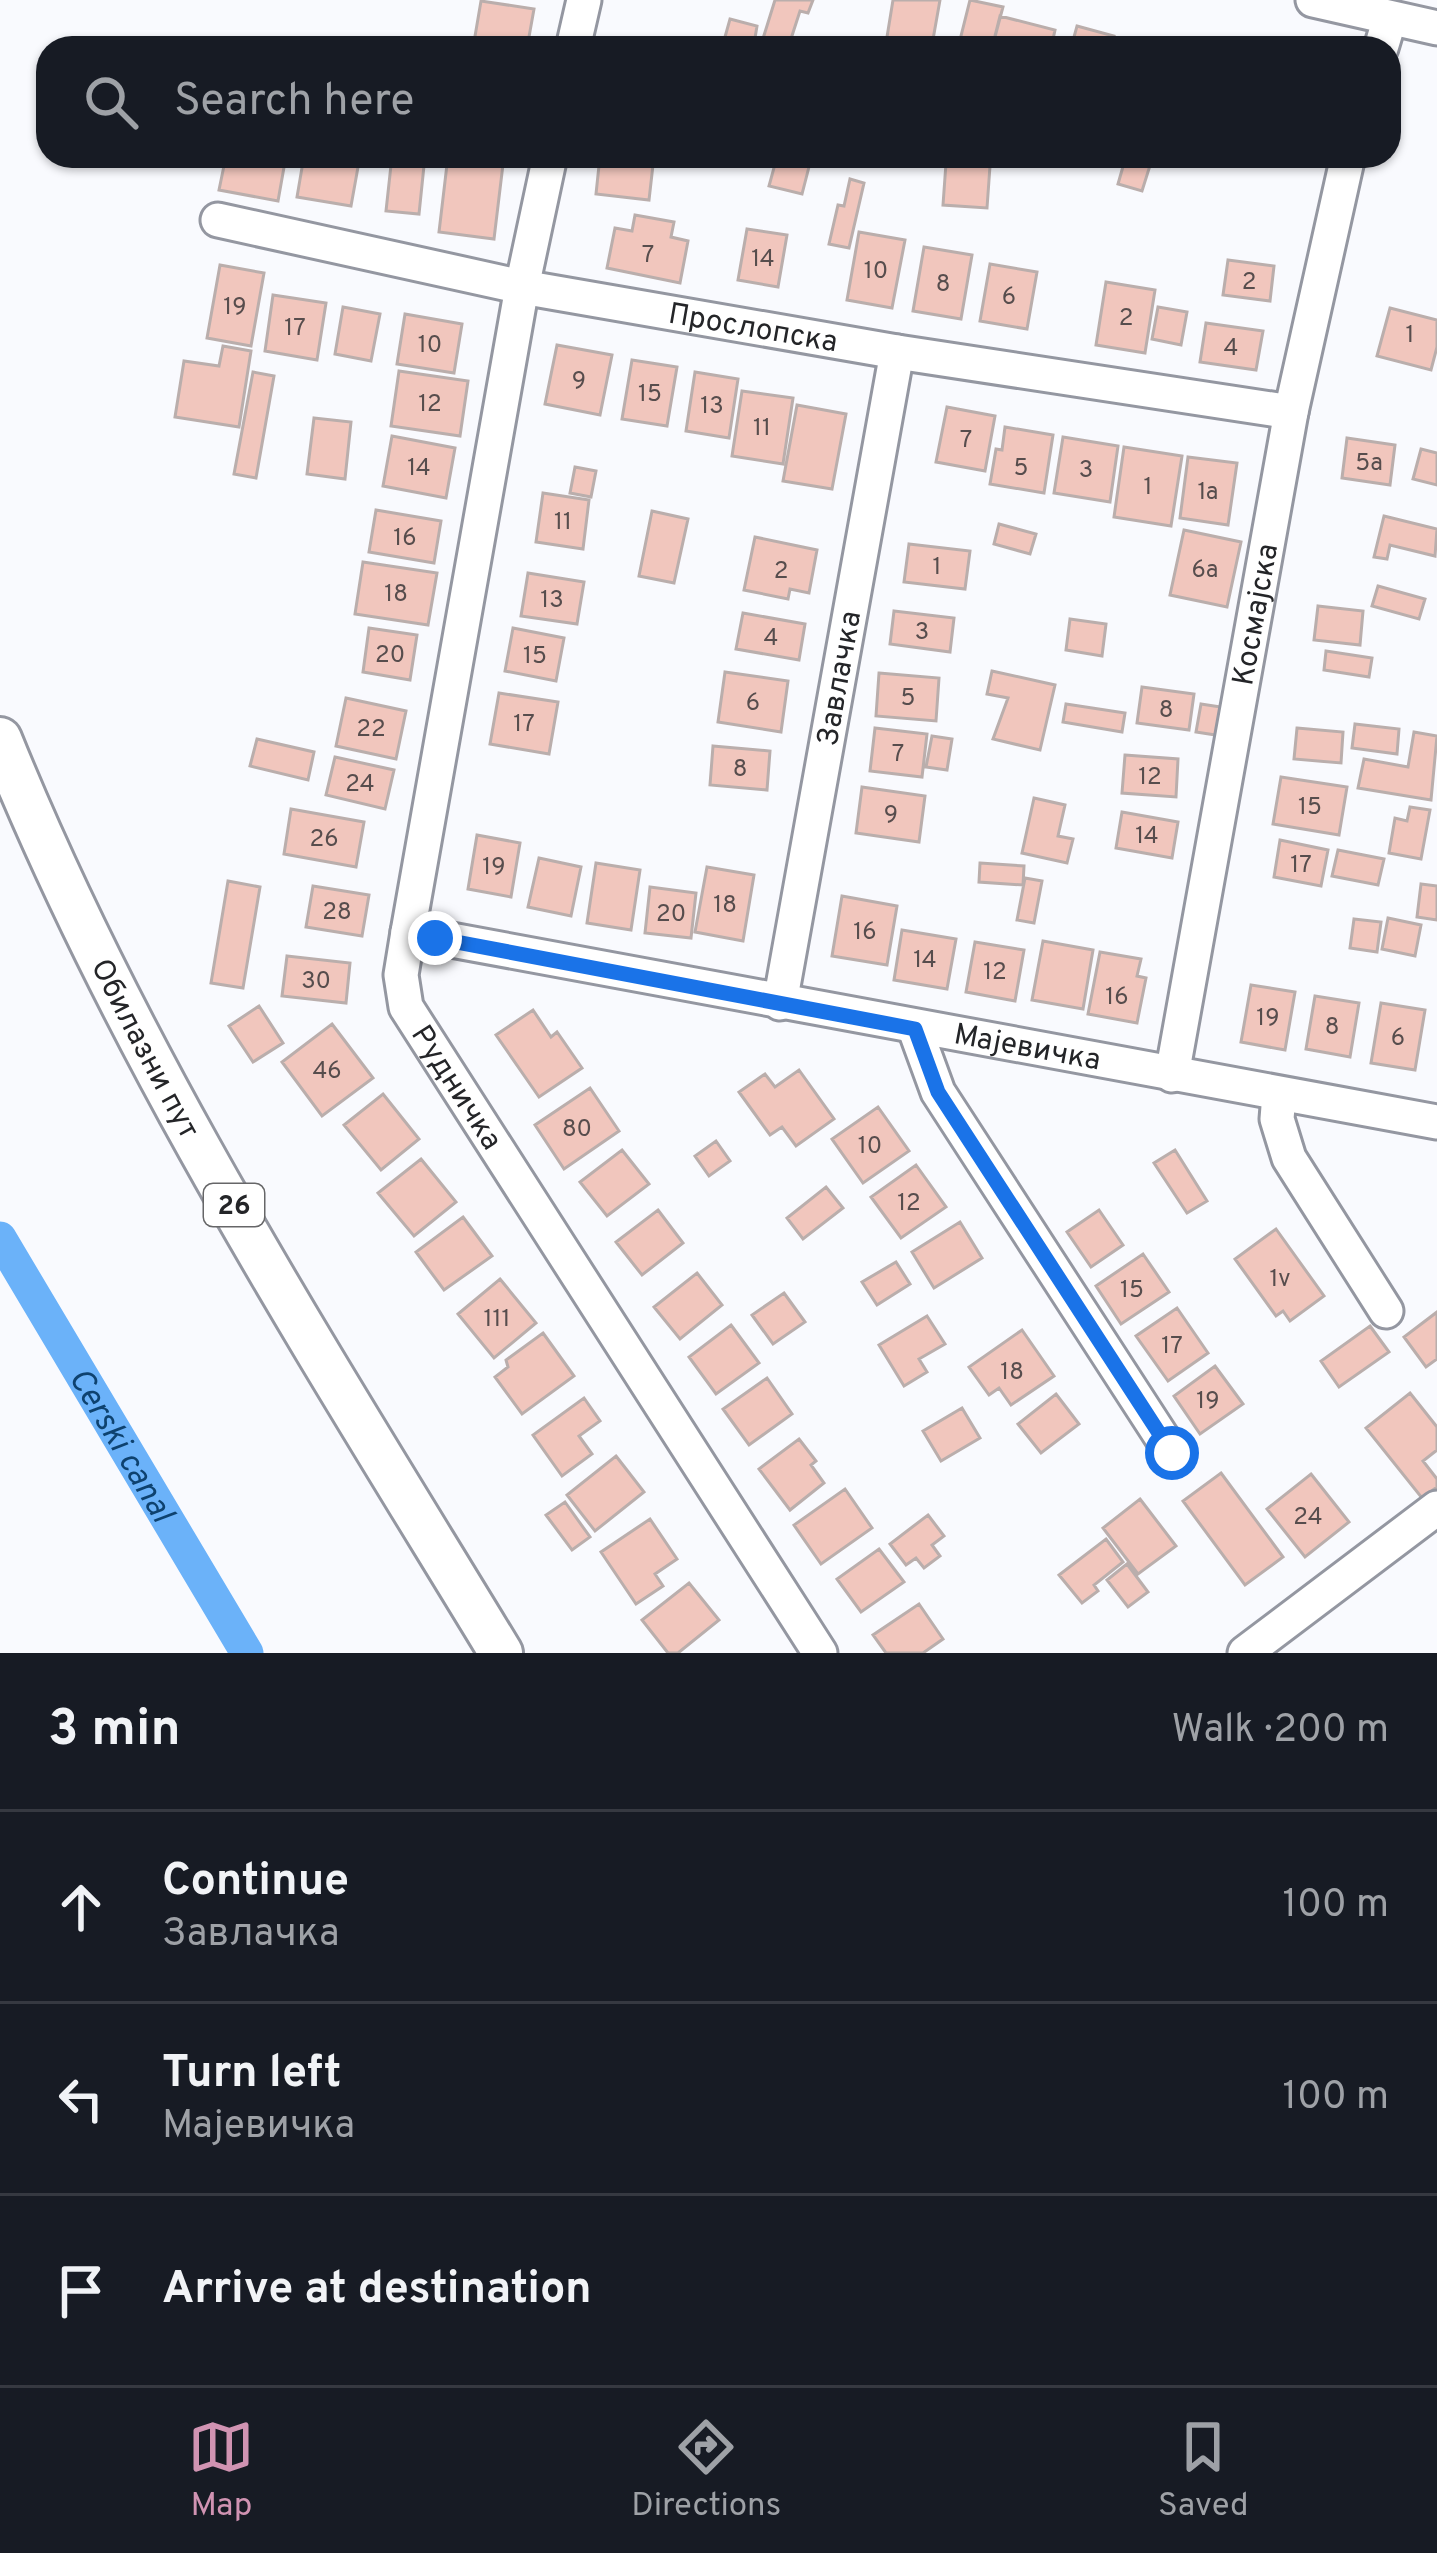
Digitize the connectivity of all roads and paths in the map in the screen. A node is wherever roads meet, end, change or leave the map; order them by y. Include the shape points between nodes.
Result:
1 (584, 0) edge
2 (1313, 0) edge
3 (1437, 28) edge
4 (1386, 33) edge
5 (576, 36) edge
6 (547, 168) edge
7 (1345, 168) edge
8 (218, 220) dead end
9 (522, 287) junction
10 (897, 352) junction
11 (1292, 412) junction
12 (0, 740) edge
13 (408, 932) junction
14 (780, 1003) junction
15 (915, 1029) junction
16 (1172, 1075) junction
17 (1280, 1094) junction
18 (1437, 1122) edge
19 (1386, 1310) dead end
20 (1172, 1453) dead end
21 (1437, 1508) edge
22 (501, 1653) edge
23 (820, 1653) edge
24 (1245, 1653) edge

1 - 5 street
2 - 4 street
3 - 4 street
6 - 9 street, Рудничка
7 - 11 street, Космајска
8 - 9 street, Прослопска
9 - 10 street, Прослопска
9 - 13 street, Рудничка
10 - 11 street, Прослопска
10 - 14 street, Завлачка
11 - 16 street, Космајска
12 - 22 main road, Обилазни пут / 26 via 170,1092
13 - 14 street, Мајевичка
13 - 23 street, Рудничка via 406,1007
14 - 15 street, Мајевичка
15 - 16 street, Мајевичка
15 - 20 street via 938,1092
16 - 17 street, Мајевичка
17 - 18 street, Мајевичка
17 - 19 street via 1277,1119 1289,1158
21 - 24 street

